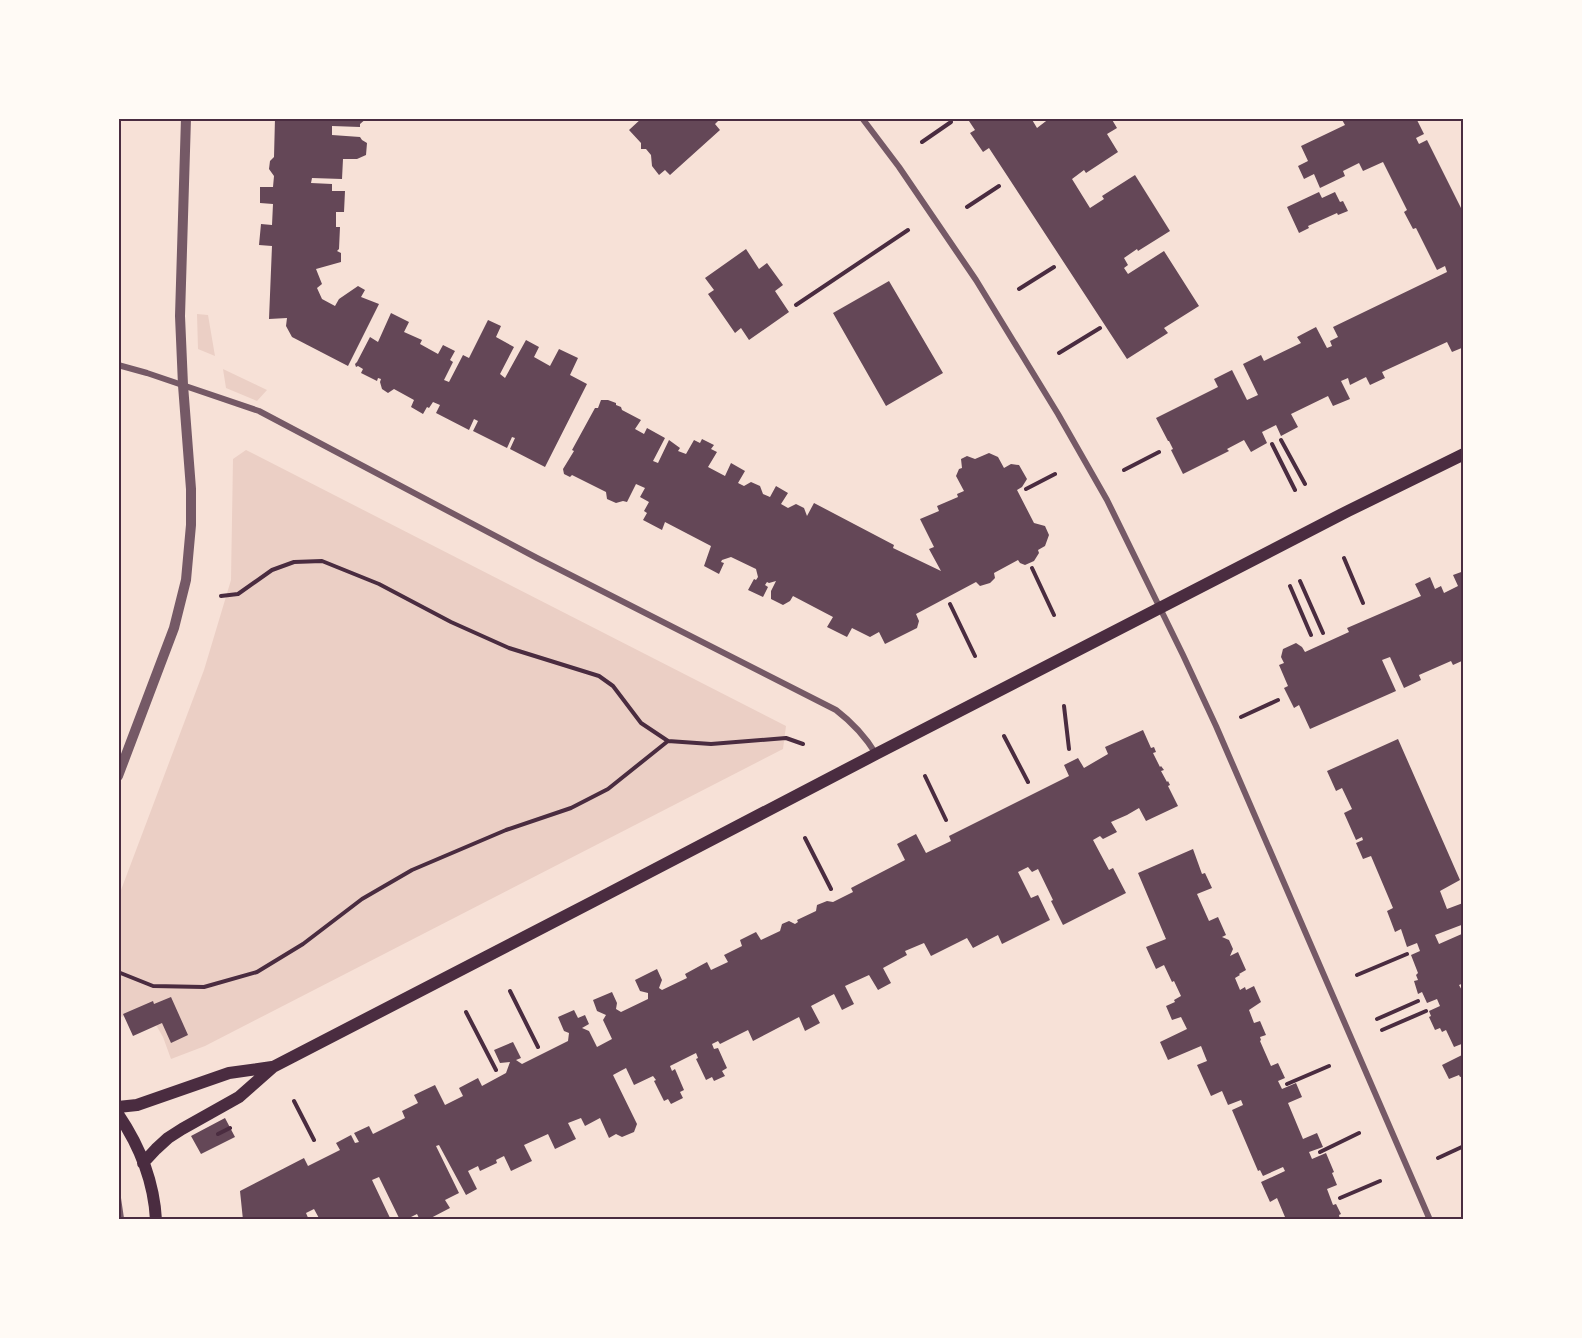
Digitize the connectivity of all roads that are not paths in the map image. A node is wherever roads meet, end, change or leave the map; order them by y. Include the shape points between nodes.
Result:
1 (186, 118) edge
2 (862, 118) edge
3 (118, 365) edge
4 (183, 385) junction
5 (1464, 454) edge
6 (1160, 609) junction
7 (876, 753) junction
8 (118, 776) edge
9 (273, 1067) junction
10 (118, 1107) edge
11 (118, 1114) edge
12 (144, 1163) junction
13 (118, 1193) edge
14 (122, 1220) edge
15 (156, 1220) edge
16 (1430, 1220) edge

1 - 4 street via 180,316
2 - 6 street via 976,280 1058,414 1107,500
3 - 4 street
4 - 7 street via 259,411 836,710 865,736
4 - 8 street via 191,489 186,580 174,628
5 - 6 main road
6 - 7 main road
6 - 16 street via 1216,726
7 - 9 main road
9 - 10 main road via 229,1072 137,1105
9 - 12 main road via 239,1096 168,1138
11 - 12 main road
12 - 15 main road
13 - 14 lane

